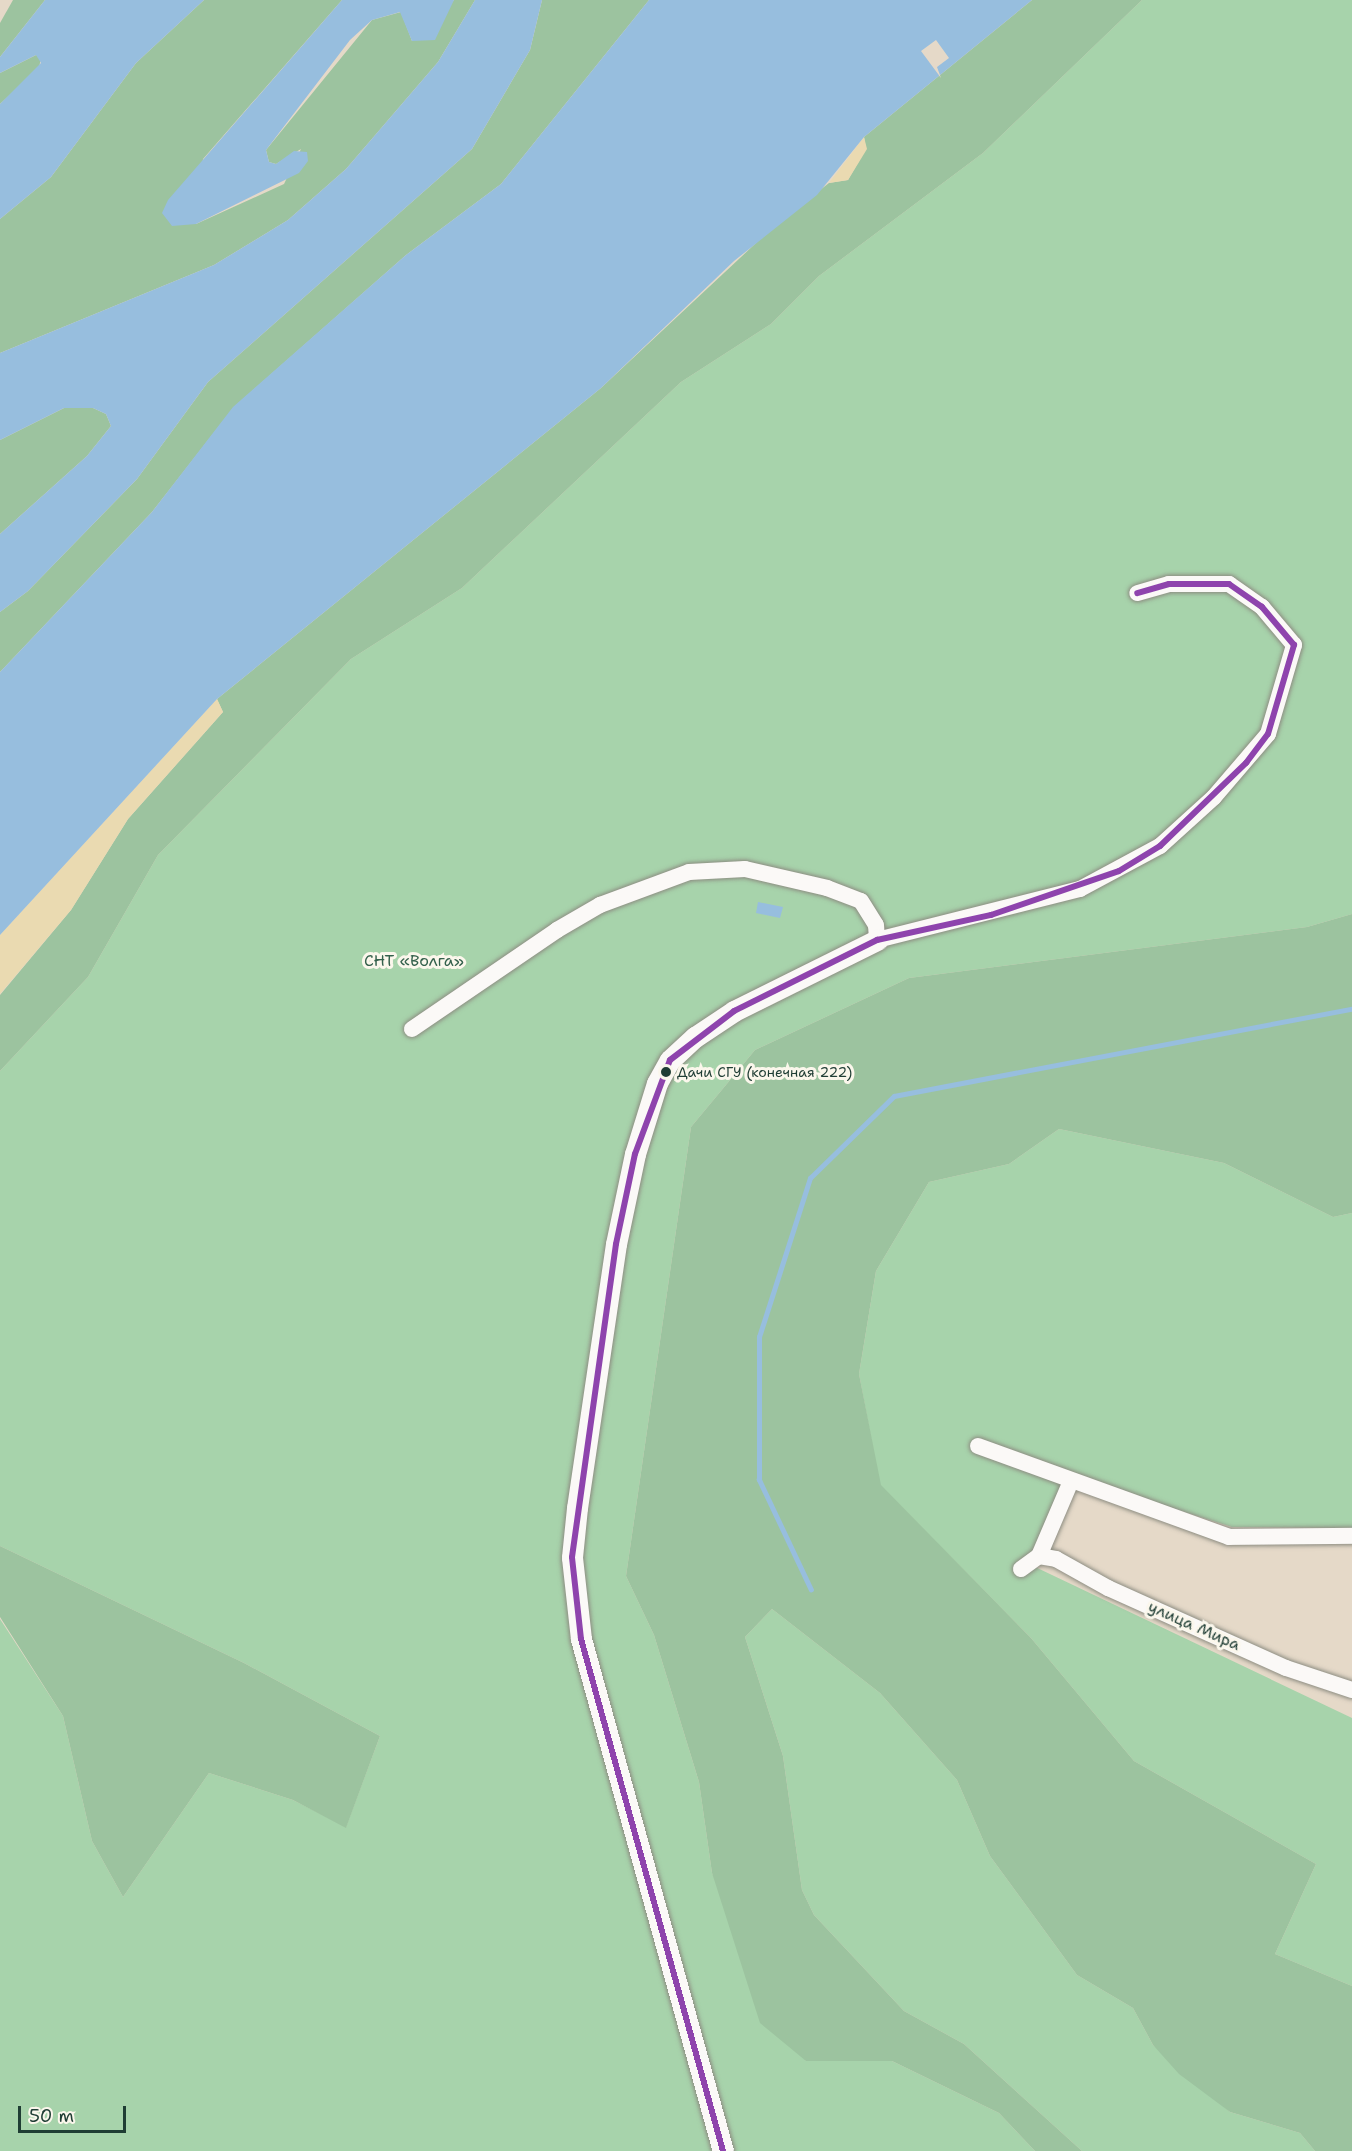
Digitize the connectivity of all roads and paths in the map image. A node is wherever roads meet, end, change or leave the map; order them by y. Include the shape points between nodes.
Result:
1 (1137, 593) dead end
2 (878, 940) junction
3 (412, 1029) dead end
4 (978, 1446) dead end
5 (1071, 1481) junction
6 (1352, 1536) edge
7 (1039, 1556) junction
8 (1021, 1569) dead end
9 (1352, 1690) edge
10 (723, 2151) edge

1 - 2 street via 1168,585 1229,584 1262,607 1294,645 1268,734 1246,764 1160,846 1119,871 992,915
2 - 3 street via 876,925 861,901 827,888 745,868 689,872 600,905
2 - 10 street via 734,1011 694,1037 670,1060 657,1083 635,1154 616,1244 577,1508 572,1557 581,1639
4 - 5 street
5 - 6 street via 1229,1537
5 - 7 street
7 - 8 street
7 - 9 street, улица Мира via 1056,1559 1108,1588 1286,1668

